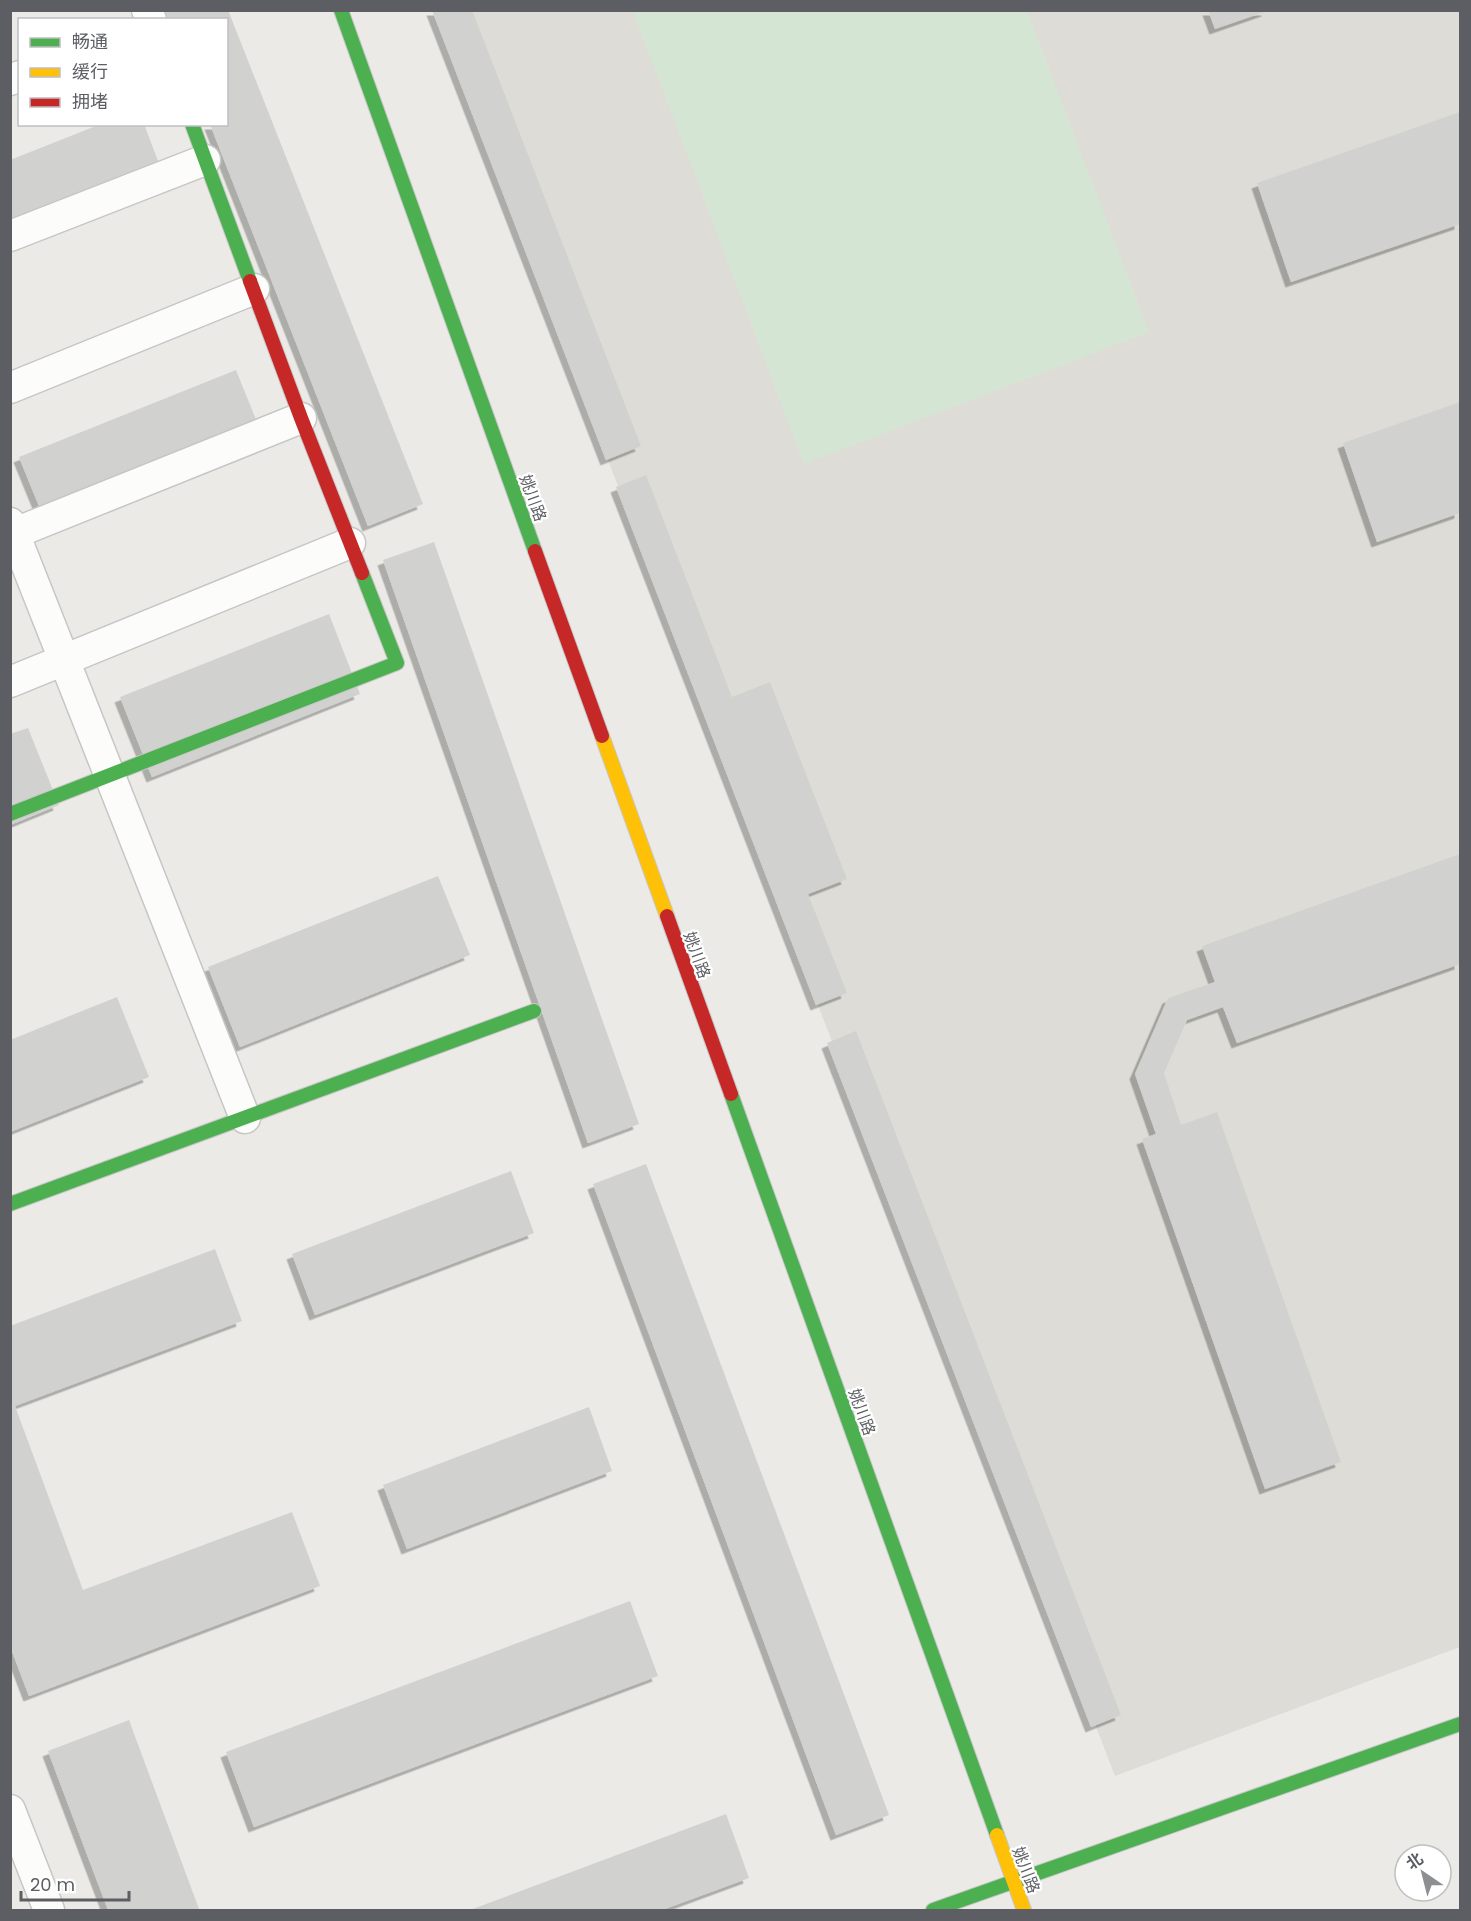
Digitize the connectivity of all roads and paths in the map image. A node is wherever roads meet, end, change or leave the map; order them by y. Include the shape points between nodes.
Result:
1 (340, 10) edge
2 (193, 126) edge
3 (205, 160) junction
4 (10, 236) edge
5 (254, 289) junction
6 (10, 388) edge
7 (301, 418) junction
8 (12, 531) edge
9 (350, 543) junction
10 (10, 682) edge
11 (110, 776) junction
12 (10, 814) edge
13 (534, 1011) dead end
14 (244, 1118) junction
15 (10, 1204) edge
16 (1461, 1724) edge
17 (10, 1810) edge
18 (1013, 1882) junction
19 (49, 1911) edge
20 (933, 1911) edge
21 (1024, 1911) edge

1 - 18 street, 姚川路
2 - 3 street
3 - 4 street
3 - 5 street
5 - 6 street
5 - 7 street
7 - 8 street
7 - 9 street
8 - 11 street
9 - 10 street
9 - 11 street via 397,663
11 - 12 street
11 - 14 street
13 - 14 street
14 - 15 street
16 - 18 street
17 - 19 street
18 - 20 street
18 - 21 street, 姚川路

